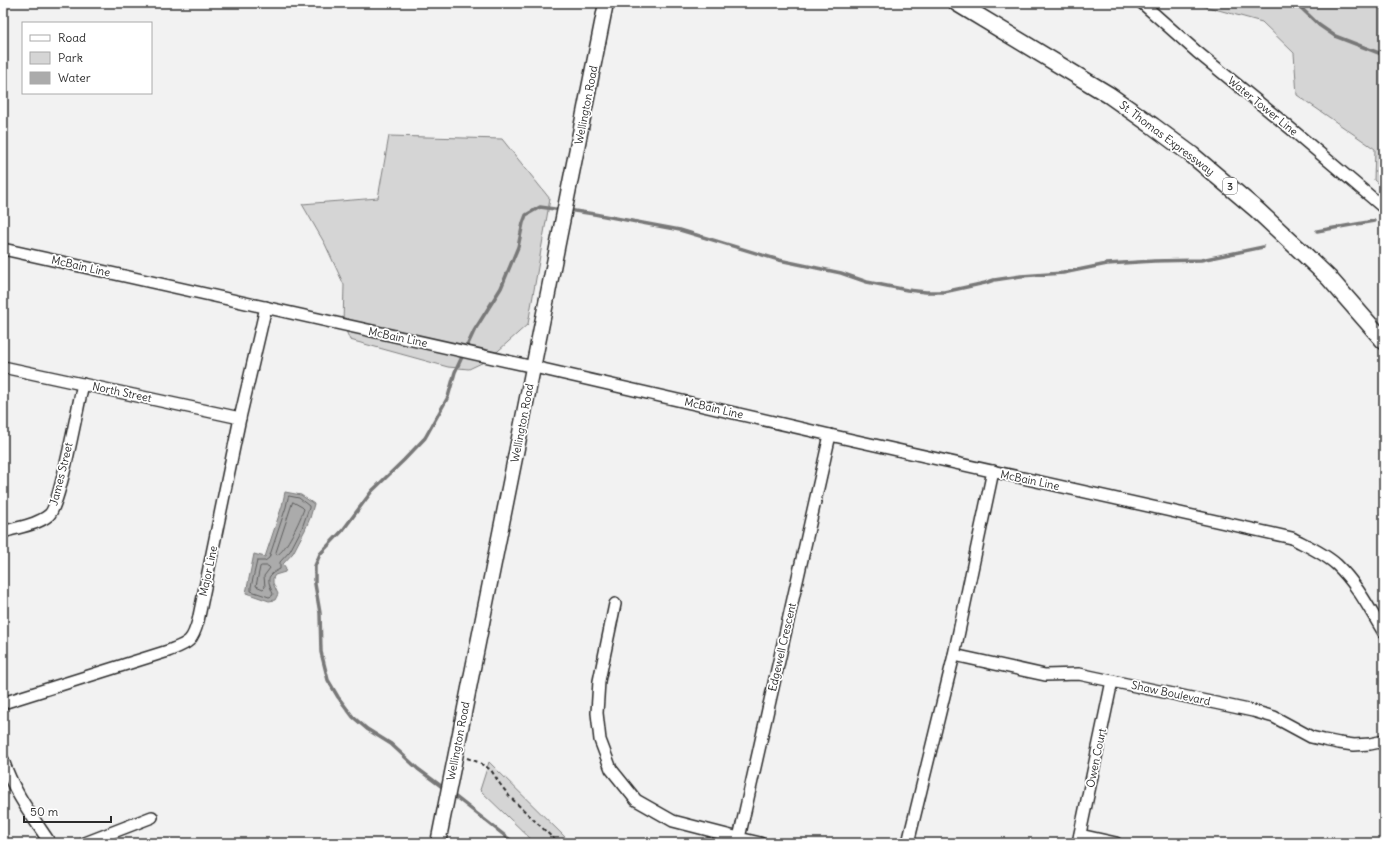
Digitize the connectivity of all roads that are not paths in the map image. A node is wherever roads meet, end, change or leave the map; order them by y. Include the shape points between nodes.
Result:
1 (606, 3) edge
2 (957, 3) edge
3 (966, 3) edge
4 (1142, 3) edge
5 (1050, 60) junction
6 (1384, 208) edge
7 (3, 249) edge
8 (266, 307) junction
9 (1384, 341) edge
10 (3, 367) edge
11 (534, 367) junction
12 (82, 384) junction
13 (240, 418) junction
14 (830, 435) junction
15 (993, 471) junction
16 (3, 532) edge
17 (615, 604) dead end
18 (1384, 633) edge
19 (954, 655) junction
20 (1112, 681) junction
21 (3, 703) edge
22 (1384, 741) edge
23 (3, 760) edge
24 (152, 817) dead end
25 (739, 838) junction
26 (1079, 839) edge
27 (50, 843) edge
28 (85, 843) edge
29 (438, 843) edge
30 (760, 843) edge
31 (908, 843) edge
32 (1116, 843) edge

1 - 11 main road, Wellington Road
2 - 5 highway, St. Thomas Expressway / 3
3 - 5 highway
4 - 6 street, Water Tower Line
5 - 9 highway, St. Thomas Expressway / 3 via 1153,126 1228,184 1329,278
7 - 8 street, McBain Line
8 - 11 street, McBain Line
8 - 13 street, Major Line
10 - 12 street, North Street
11 - 14 street, McBain Line
11 - 29 main road, Wellington Road
12 - 13 street, North Street
12 - 16 street, James Street via 58,496 50,514
13 - 21 street, Major Line via 198,621 192,638 168,651
14 - 15 street, McBain Line
14 - 25 street, Edgewell Crescent
15 - 18 street, McBain Line via 1292,538 1311,547 1336,565 1358,590
15 - 19 street
17 - 25 street via 599,681 597,713 600,740 611,769 636,800 673,821
19 - 20 street, Shaw Boulevard via 1045,675 1079,674
19 - 31 street
20 - 22 street, Shaw Boulevard via 1274,717 1311,736 1339,743 1370,744
20 - 26 street, Owen Court
23 - 27 street via 11,782
24 - 28 street
25 - 30 street
26 - 32 street, Owen Court

